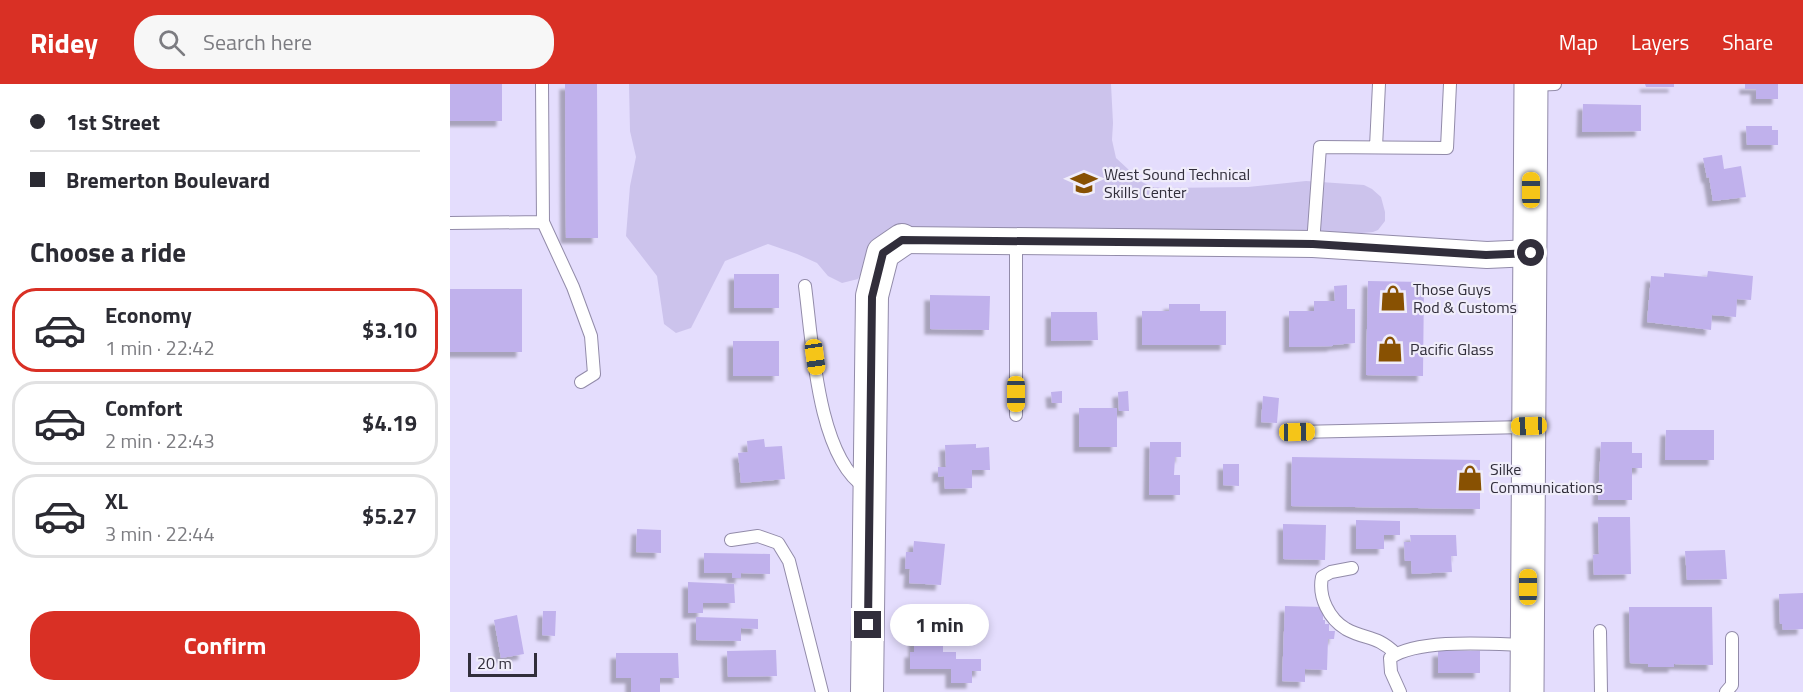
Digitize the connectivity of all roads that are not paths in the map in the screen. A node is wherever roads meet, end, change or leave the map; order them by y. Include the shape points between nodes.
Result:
1 (542, 84) edge
2 (1379, 84) edge
3 (1450, 84) edge
4 (1531, 84) edge
5 (1555, 84) edge
6 (1376, 147) junction
7 (543, 222) junction
8 (450, 223) edge
9 (902, 240) joint
10 (1016, 240) junction
11 (1313, 244) junction
12 (1531, 253) junction
13 (805, 286) dead end
14 (581, 382) dead end
15 (1016, 416) dead end
16 (1529, 426) junction
17 (1297, 432) dead end
18 (870, 490) junction
19 (731, 540) dead end
20 (1352, 568) dead end
21 (1599, 631) dead end
22 (1732, 638) dead end
23 (1527, 645) junction
24 (1396, 654) junction
25 (822, 692) edge
26 (867, 692) edge
27 (1400, 692) edge
28 (1527, 692) edge
29 (1601, 692) edge
30 (1726, 692) edge

1 - 7 lane
2 - 6 lane
3 - 6 lane via 1447,148
4 - 5 lane
4 - 12 main road
6 - 11 lane via 1320,147
7 - 8 lane
7 - 14 lane via 591,336 594,374
9 - 10 street
9 - 18 street via 883,253 872,297
10 - 11 street
10 - 15 lane
11 - 12 street via 1486,255
12 - 16 main road
13 - 18 lane via 828,431 851,476
16 - 17 lane
16 - 23 main road
18 - 26 street
19 - 25 lane via 758,536 768,539 778,543 789,561
20 - 24 lane via 1322,578 1325,606 1348,630 1385,644
21 - 29 lane
22 - 30 lane via 1731,686
23 - 24 lane via 1458,643
23 - 28 main road
24 - 27 lane via 1390,658 1391,672

